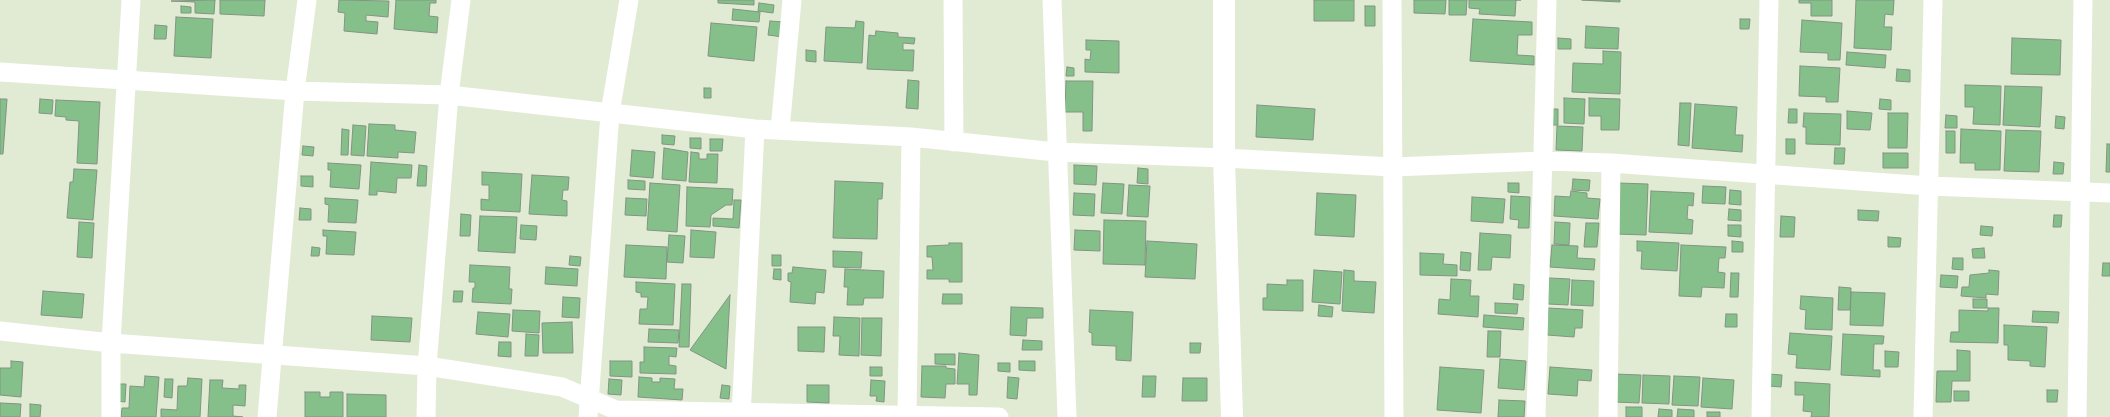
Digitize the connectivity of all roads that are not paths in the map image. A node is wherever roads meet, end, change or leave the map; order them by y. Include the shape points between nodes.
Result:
1 (131, 0) edge
2 (308, 0) edge
3 (461, 0) edge
4 (629, 0) edge
5 (792, 0) edge
6 (953, 0) edge
7 (1052, 0) edge
8 (1224, 0) edge
9 (1392, 0) edge
10 (1547, 0) edge
11 (1769, 0) edge
12 (1933, 0) edge
13 (2083, 0) edge
14 (0, 72) edge
15 (127, 81) junction
16 (295, 91) junction
17 (449, 95) junction
18 (610, 113) junction
19 (756, 129) junction
20 (780, 130) junction
21 (911, 137) junction
22 (954, 142) junction
23 (1056, 152) junction
24 (1224, 158) junction
25 (1543, 161) junction
26 (1611, 163) junction
27 (1393, 167) junction
28 (1767, 173) junction
29 (1929, 186) junction
30 (2079, 191) junction
31 (2110, 193) edge
32 (0, 331) edge
33 (111, 343) junction
34 (271, 355) junction
35 (427, 366) junction
36 (589, 408) edge
37 (741, 415) edge
38 (907, 416) edge
39 (111, 417) edge
40 (267, 417) edge
41 (426, 417) edge
42 (999, 417) edge
43 (1067, 417) edge
44 (1232, 417) edge
45 (1394, 417) edge
46 (1536, 417) edge
47 (1608, 417) edge
48 (1761, 417) edge
49 (1923, 417) edge
50 (2077, 417) edge

1 - 15 street
2 - 16 street
3 - 17 street
4 - 18 street
5 - 20 street
6 - 22 street
7 - 23 street
8 - 24 main road
9 - 27 street
10 - 25 street
11 - 28 street
12 - 29 street
13 - 30 street
14 - 15 street
15 - 16 street
15 - 33 street
16 - 17 street
16 - 34 street
17 - 18 street
17 - 35 street
18 - 19 street
18 - 36 street
19 - 20 street
19 - 37 street
20 - 21 street
21 - 22 street
21 - 38 street
22 - 23 street
23 - 24 street
23 - 43 street
24 - 27 street
24 - 44 main road
25 - 26 street
25 - 27 street
25 - 46 street
26 - 28 street
26 - 47 street
27 - 45 street
28 - 29 street
28 - 48 street
29 - 30 street
29 - 49 street
30 - 31 street
30 - 50 street
32 - 33 street
33 - 34 street
33 - 39 street
34 - 35 street
34 - 40 street
35 - 36 street via 562,387
35 - 41 street
36 - 37 street
37 - 38 street
38 - 42 street

